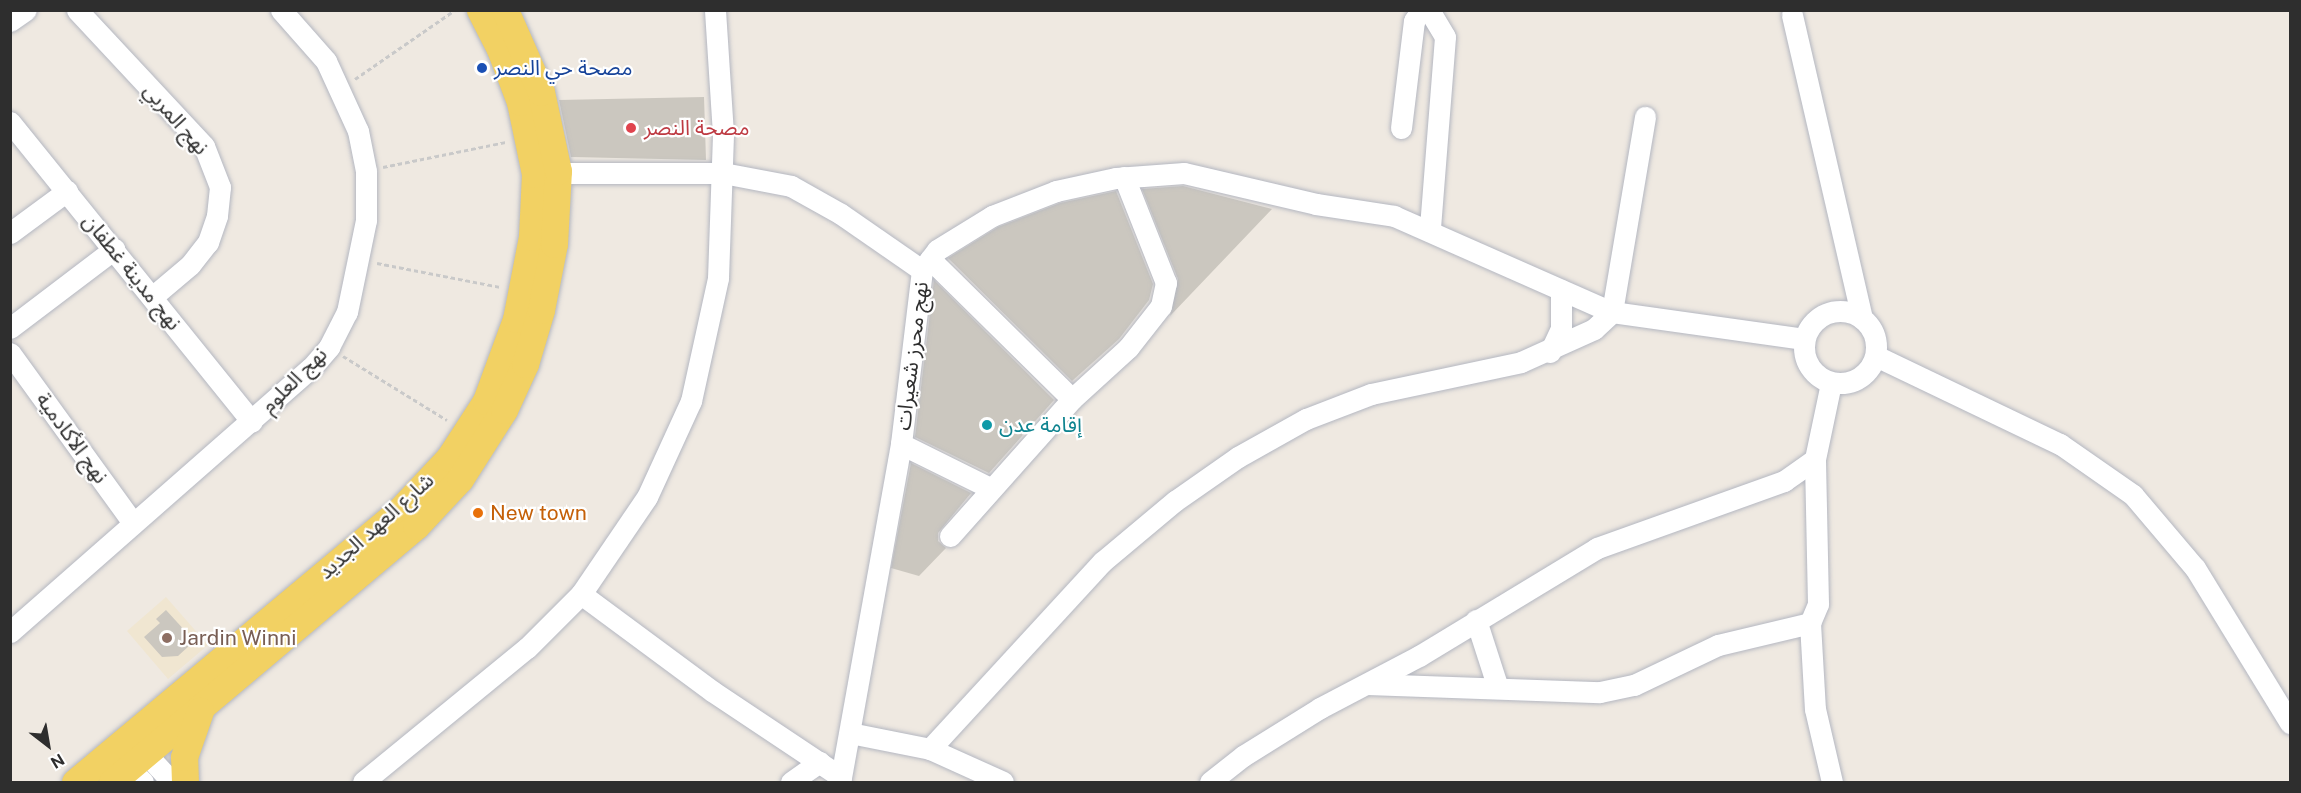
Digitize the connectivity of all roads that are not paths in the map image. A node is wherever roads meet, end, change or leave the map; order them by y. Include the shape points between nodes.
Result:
1 (26, 10) edge
2 (76, 10) edge
3 (281, 10) edge
4 (480, 10) edge
5 (505, 10) edge
6 (715, 10) edge
7 (1421, 10) edge
8 (1430, 10) edge
9 (1792, 15) dead end
10 (10, 21) edge
11 (1645, 117) dead end
12 (10, 123) edge
13 (1401, 128) dead end
14 (547, 172) junction
15 (723, 173) junction
16 (1124, 177) junction
17 (67, 191) junction
18 (1430, 229) junction
19 (10, 233) edge
20 (114, 249) junction
21 (926, 264) junction
22 (1562, 290) junction
23 (152, 297) junction
24 (1612, 312) junction
25 (1862, 318) junction
26 (10, 328) edge
27 (1804, 339) junction
28 (1550, 352) junction
29 (10, 353) edge
30 (1876, 356) junction
31 (1831, 383) junction
32 (1072, 399) junction
33 (252, 422) junction
34 (901, 444) junction
35 (1815, 459) junction
36 (990, 488) junction
37 (133, 523) junction
38 (950, 536) dead end
39 (581, 594) junction
40 (1476, 620) junction
41 (1810, 623) junction
42 (13, 625) edge
43 (1367, 684) junction
44 (1498, 688) junction
45 (201, 709) junction
46 (2290, 723) edge
47 (850, 733) junction
48 (930, 749) junction
49 (820, 762) junction
50 (129, 763) edge
51 (841, 780) edge
52 (75, 783) edge
53 (172, 783) edge
54 (185, 783) edge
55 (363, 783) edge
56 (791, 783) edge
57 (1004, 783) edge
58 (1210, 783) edge
59 (1832, 783) edge

1 - 10 street
2 - 23 street, نهج المربي via 204,146 220,187 217,216 208,242 190,265
3 - 33 street, نهج العلوم via 326,61 341,88 358,131 366,171 366,220 347,312 329,347
4 - 14 main road, شارع العهد الجديد via 500,49 529,138
5 - 14 main road, شارع العهد الجديد via 541,92
6 - 15 street
7 - 13 street via 1414,21
8 - 18 street via 1445,37
9 - 25 street
11 - 24 street
12 - 17 street, نهج مدينة غطفان
14 - 15 street, نهج محرز شعيرات
14 - 45 main road, شارع العهد الجديد via 554,244 541,310 525,364 483,446 460,479 416,526
14 - 50 main road, شارع العهد الجديد via 506,355 467,432 401,509
15 - 21 street, نهج محرز شعيرات via 791,186
15 - 39 street via 718,278 691,401 647,497
16 - 18 street via 1184,174 1316,204 1371,210
16 - 21 street via 1056,191 992,216 938,250
16 - 32 street via 1166,283 1161,306 1128,348
17 - 19 street
17 - 20 street, نهج مدينة غطفان
18 - 22 street
20 - 23 street, نهج مدينة غطفان
20 - 26 street
21 - 32 street
21 - 34 street, نهج محرز شعيرات
22 - 24 street
22 - 28 street via 1561,328
23 - 33 street, نهج مدينة غطفان
24 - 27 street
24 - 28 street via 1594,329
25 - 27 street via 1834,311 1810,326
25 - 30 street via 1876,342
27 - 31 street via 1809,366
28 - 48 street via 1521,362 1371,394 1306,418 1238,457 1175,501 1102,562
29 - 37 street, نهج الأكادمية
30 - 31 street via 1859,379
30 - 46 street via 2060,444 2133,495 2173,538 2194,568
31 - 35 street
32 - 36 street
33 - 37 street, نهج العلوم
34 - 36 street
34 - 47 street, نهج محرز شعيرات
35 - 40 street via 1784,481 1598,548
35 - 41 street via 1818,604
36 - 38 street
37 - 42 street, نهج العلوم
39 - 49 street via 712,691
39 - 55 street via 527,648
40 - 43 street
40 - 44 street
41 - 44 street via 1718,645 1634,685 1600,692
41 - 59 street via 1815,709
43 - 44 street
43 - 58 street via 1243,756
45 - 50 main road, شارع العهد الجديد
45 - 54 main road via 184,757
47 - 48 street
47 - 51 street, نهج محرز شعيرات
48 - 57 street
49 - 51 street
49 - 56 street
50 - 52 main road, شارع العهد الجديد
50 - 53 street

